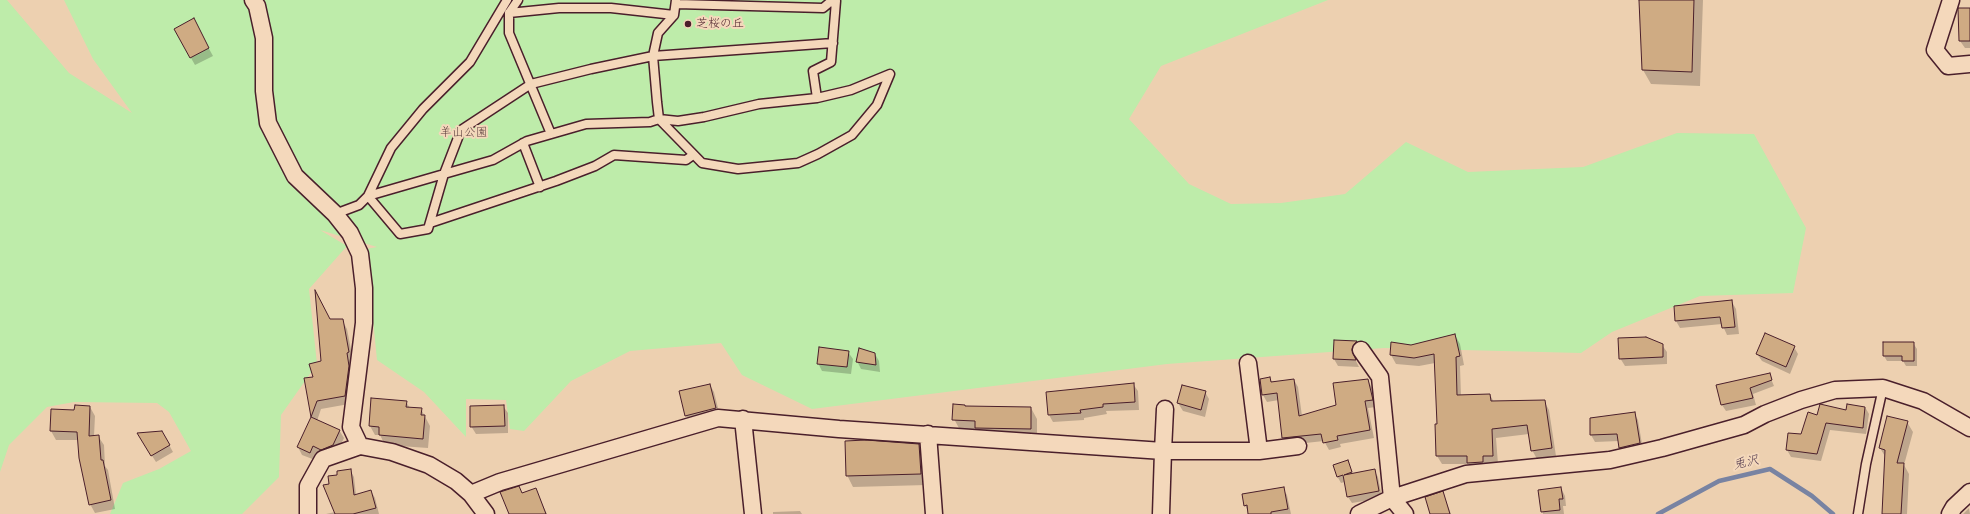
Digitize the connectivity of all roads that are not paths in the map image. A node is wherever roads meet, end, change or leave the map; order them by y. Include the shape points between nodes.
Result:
1 (253, 0) edge
2 (507, 0) edge
3 (518, 0) edge
4 (1951, 0) edge
5 (836, 1) edge
6 (677, 2) edge
7 (509, 12) junction
8 (674, 15) junction
9 (833, 43) junction
10 (653, 56) junction
11 (1970, 64) edge
12 (531, 84) junction
13 (817, 98) junction
14 (659, 118) junction
15 (551, 134) junction
16 (523, 143) junction
17 (693, 155) junction
18 (444, 174) junction
19 (540, 187) junction
20 (368, 196) junction
21 (335, 214) junction
22 (430, 224) junction
23 (1361, 350) dead end
24 (1248, 363) dead end
25 (1883, 388) junction
26 (1165, 409) dead end
27 (743, 419) junction
28 (1970, 428) edge
29 (928, 434) junction
30 (360, 446) junction
31 (1298, 446) dead end
32 (1163, 450) junction
33 (1259, 451) junction
34 (1970, 492) edge
35 (471, 494) junction
36 (1392, 498) junction
37 (308, 514) edge
38 (486, 514) edge
39 (753, 514) edge
40 (934, 514) edge
41 (1161, 514) edge
42 (1359, 514) edge
43 (1405, 514) edge
44 (1858, 514) edge
45 (1950, 514) edge

1 - 21 street via 257,6 264,38 264,91 268,123 295,176
2 - 20 lane via 470,62 423,109 391,148
3 - 7 lane
4 - 11 street via 1936,50 1948,66
5 - 6 lane via 829,2 823,8
5 - 9 lane
6 - 8 lane
7 - 8 lane via 559,8 611,8
7 - 12 lane via 510,33
8 - 10 lane via 658,33
9 - 10 lane
9 - 13 lane via 831,62 813,71
10 - 12 lane
10 - 14 lane
12 - 15 lane
12 - 18 lane via 461,130
13 - 14 lane via 759,104 678,121
13 - 17 lane via 851,90 890,74 877,105 852,135 798,163 738,169 702,163
14 - 15 lane via 650,122 586,124
14 - 17 lane
15 - 16 lane
16 - 18 lane via 494,160
16 - 19 lane
17 - 19 lane via 686,160 614,155 595,166
18 - 20 lane
18 - 22 lane
19 - 22 lane
20 - 21 lane via 359,204
20 - 22 lane via 400,234 428,229
21 - 30 street via 350,232 360,254 364,288 364,323 351,427
23 - 36 street via 1380,377
24 - 33 street
25 - 28 street via 1923,401
25 - 36 street via 1835,390 1801,400 1744,425 1647,452 1610,460 1466,474
25 - 44 lane
26 - 32 street
27 - 29 street via 839,429
27 - 35 street via 718,418 680,428 500,482
27 - 39 street
29 - 32 street
29 - 40 street
30 - 35 street via 392,452 429,465 456,481
30 - 37 street via 323,459 308,486
31 - 33 street
32 - 33 street
32 - 41 street
34 - 45 street
35 - 38 street
36 - 42 street
36 - 43 street

